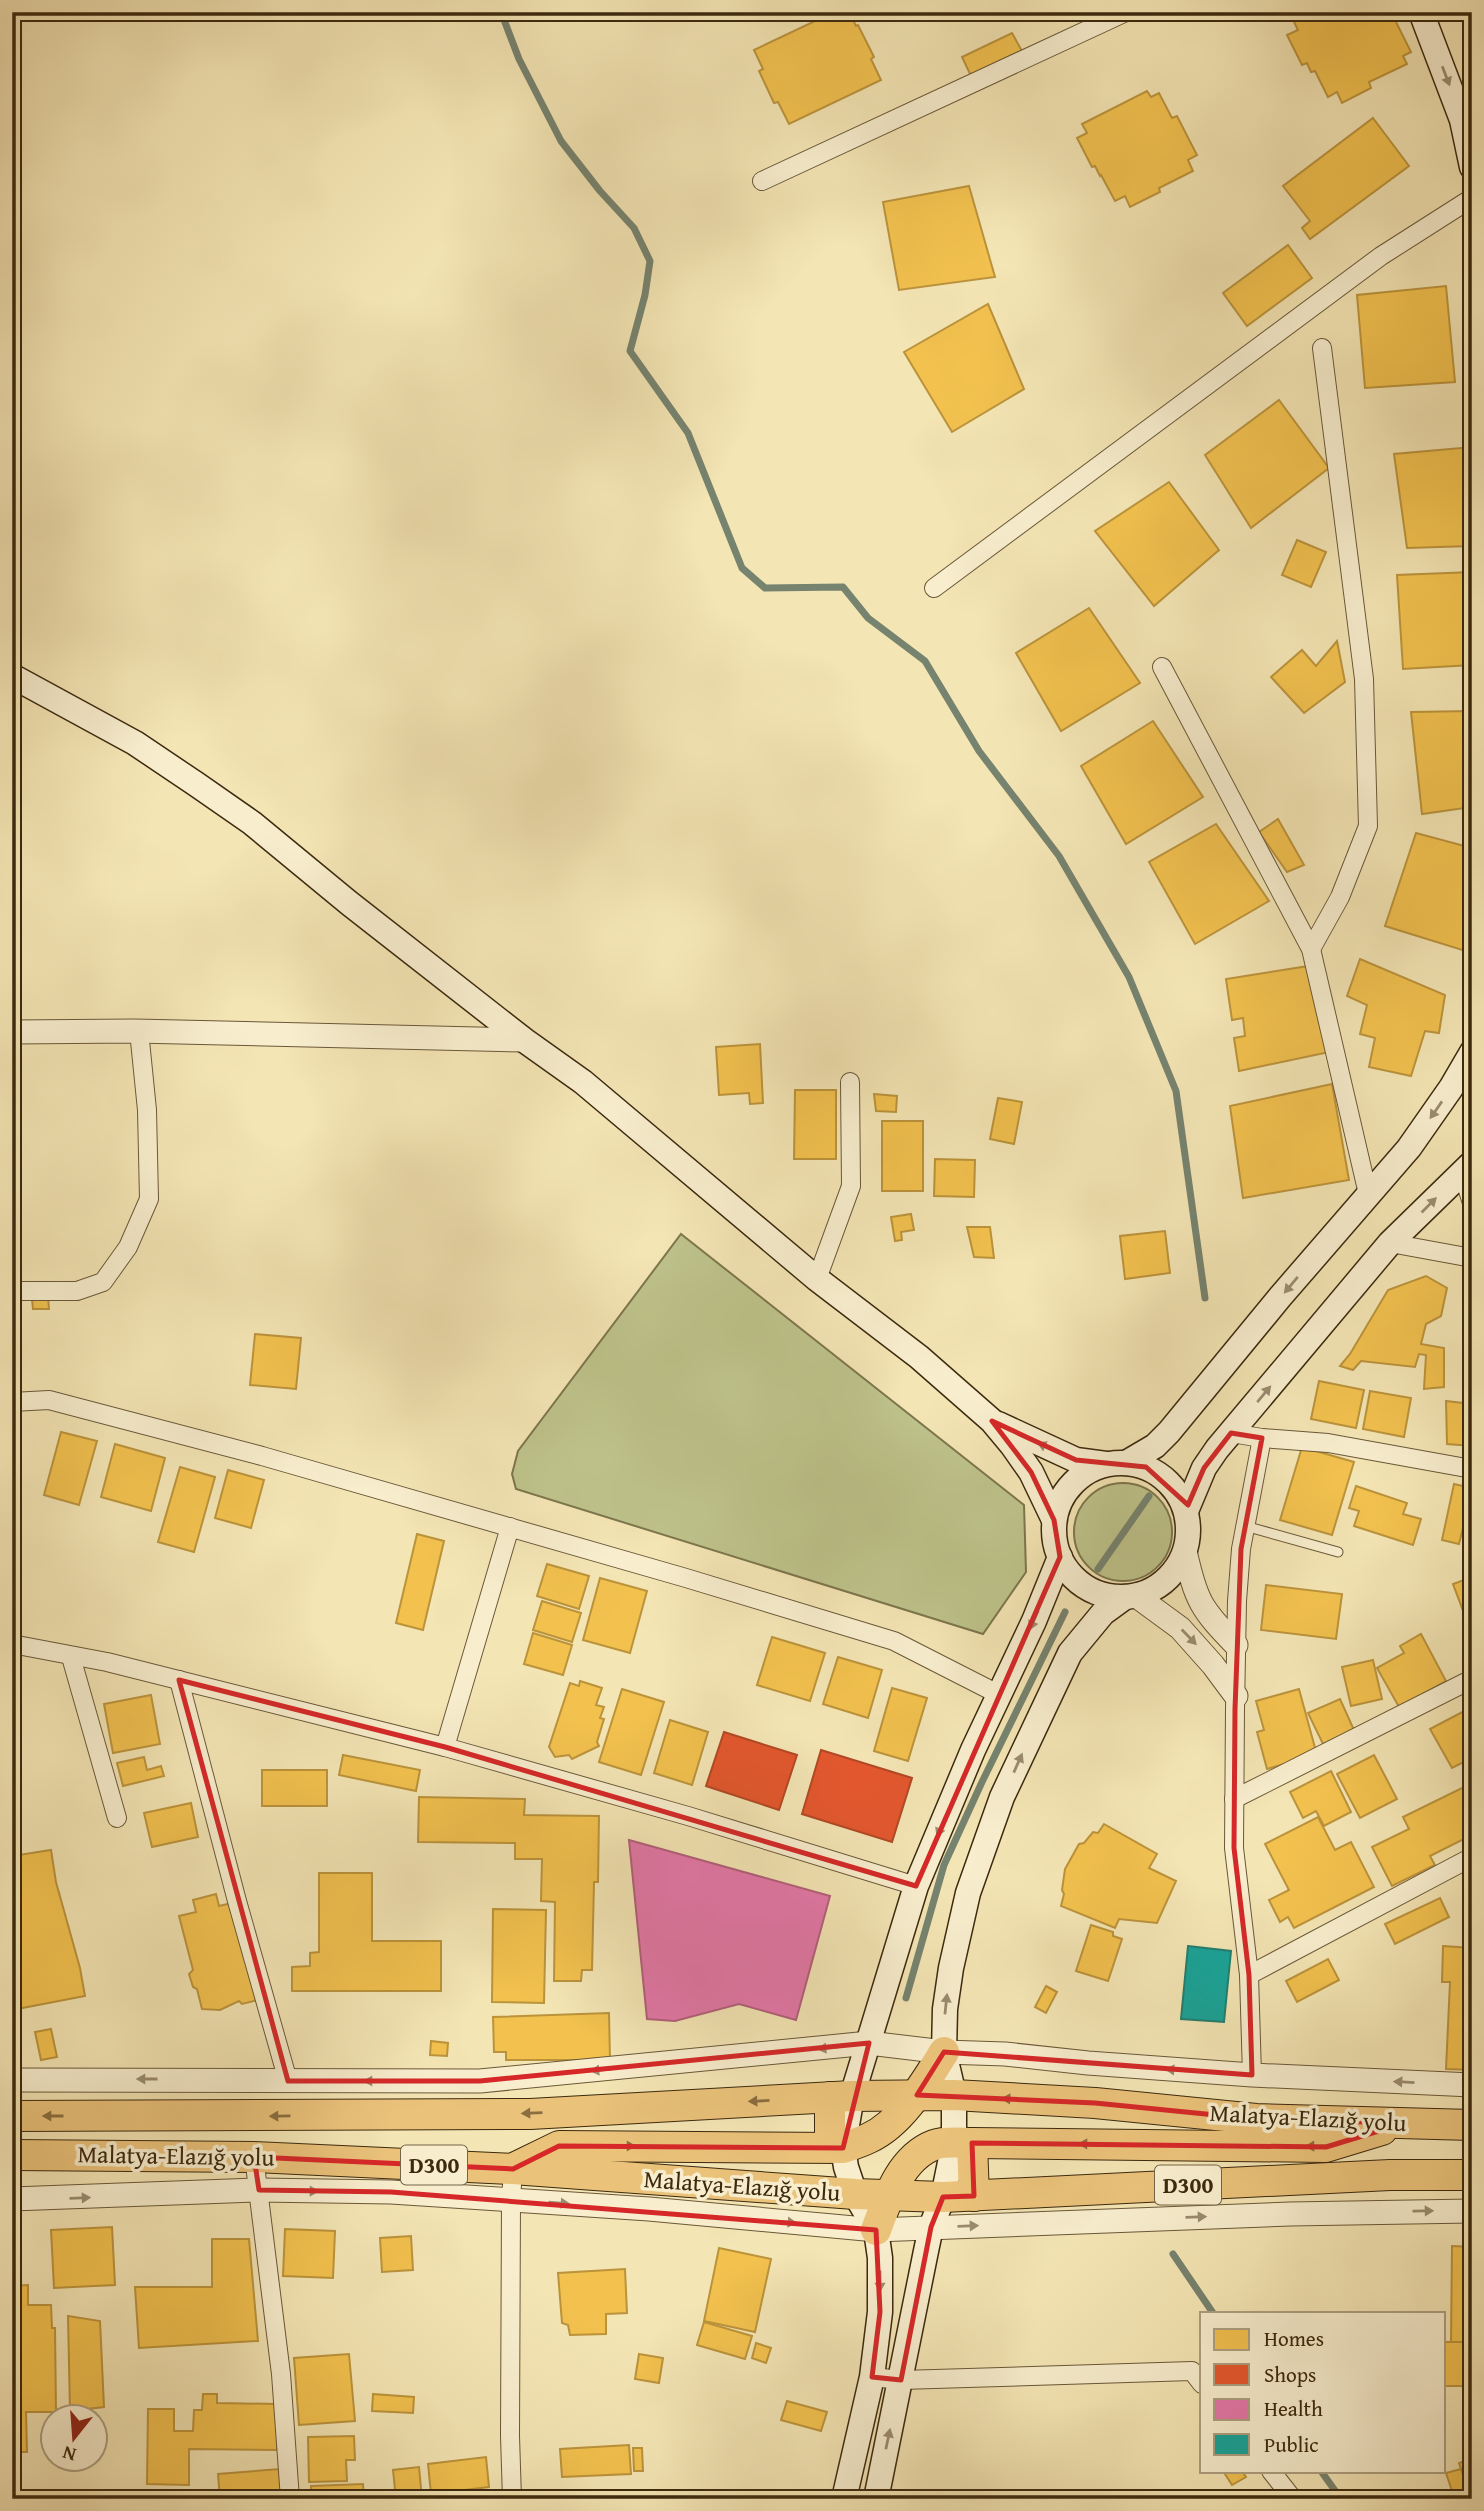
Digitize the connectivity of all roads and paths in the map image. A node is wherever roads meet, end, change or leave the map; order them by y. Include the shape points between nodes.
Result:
1 (1126, 12) edge
2 (1421, 12) edge
3 (1472, 167) edge
4 (762, 181) dead end
5 (1472, 198) edge
6 (1322, 348) dead end
7 (934, 588) dead end
8 (1162, 667) dead end
9 (12, 676) edge
10 (1311, 949) junction
11 (139, 1031) junction
12 (12, 1032) edge
13 (524, 1040) junction
14 (1472, 1052) edge
15 (850, 1082) dead end
16 (1467, 1167) edge
17 (1368, 1194) junction
18 (1472, 1203) edge
19 (1390, 1243) junction
20 (1472, 1258) edge
21 (817, 1279) junction
22 (12, 1291) edge
23 (12, 1402) edge
24 (992, 1421) junction
25 (1231, 1433) junction
26 (1262, 1438) junction
27 (1116, 1464) junction
28 (1472, 1469) edge
29 (1186, 1511) junction
30 (1054, 1520) junction
31 (1245, 1525) junction
32 (510, 1527) junction
33 (1185, 1551) junction
34 (1338, 1552) dead end
35 (1060, 1557) junction
36 (1130, 1596) junction
37 (12, 1644) edge
38 (1236, 1645) junction
39 (71, 1657) junction
40 (1472, 1679) edge
41 (179, 1680) junction
42 (998, 1694) junction
43 (1236, 1696) junction
44 (445, 1747) junction
45 (1234, 1800) junction
46 (117, 1818) dead end
47 (1472, 1857) edge
48 (916, 1886) junction
49 (1249, 1975) junction
50 (869, 2043) junction
51 (944, 2052) junction
52 (1252, 2075) junction
53 (12, 2080) edge
54 (288, 2081) junction
55 (1472, 2085) edge
56 (915, 2095) junction
57 (954, 2095) junction
58 (841, 2096) junction
59 (12, 2116) edge
60 (1405, 2123) junction
61 (1472, 2125) edge
62 (963, 2143) junction
63 (837, 2148) junction
64 (15, 2155) edge
65 (254, 2157) junction
66 (513, 2169) junction
67 (1472, 2175) edge
68 (260, 2190) junction
69 (855, 2194) junction
70 (888, 2196) junction
71 (974, 2196) junction
72 (943, 2197) junction
73 (12, 2199) edge
74 (511, 2200) junction
75 (1472, 2211) edge
76 (931, 2227) junction
77 (876, 2230) junction
78 (872, 2377) junction
79 (901, 2380) junction
80 (1200, 2381) edge
81 (1272, 2472) edge
82 (290, 2499) edge
83 (512, 2499) edge
84 (844, 2499) edge
85 (876, 2499) edge
86 (1293, 2499) edge

1 - 4 street
2 -> 3 main road via 1462,120
5 - 7 street via 1381,256
6 - 10 street via 1364,679 1368,826 1340,897
8 - 10 street
9 - 13 main road via 135,743 252,823
10 - 17 street
11 - 12 street
11 - 13 street
11 - 22 street via 149,1199 128,1247 103,1282 78,1291
13 - 21 main road via 583,1082
14 -> 17 main road via 1409,1148
15 - 21 street via 851,1186
16 - 18 street
19 -> 16 main road
17 -> 27 main road via 1169,1432 1155,1446
19 - 20 street
25 -> 19 main road
21 - 24 main road via 919,1357
23 - 32 street via 49,1400
27 -> 24 main road via 1076,1460
24 - 30 main road via 1031,1472
25 - 26 street
25 - 29 main road via 1204,1468
26 - 28 street via 1328,1443
26 - 31 street
27 - 29 main road via 1146,1468 1163,1478
27 - 30 main road via 1087,1472 1071,1484
29 - 33 main road
30 - 35 main road
31 - 34 lane
31 - 38 street
32 - 42 street via 894,1641
32 - 44 street
33 - 36 main road via 1166,1580
33 - 38 street via 1199,1602
35 - 36 main road via 1083,1585 1103,1595
35 -> 42 main road
36 -> 43 street via 1180,1628
51 -> 36 main road via 951,1968 968,1893 1002,1797 1070,1653 1095,1622
37 - 39 street
38 - 43 street
39 - 41 street
39 - 46 street
40 - 45 street
41 - 44 street
41 - 54 street
42 -> 48 main road
43 - 45 street
44 - 48 street
45 - 49 street via 1234,1849
47 - 49 street
48 - 50 main road
49 - 52 street
50 - 51 street
50 -> 54 street via 480,2081
50 - 58 main road
52 -> 51 street
51 - 56 highway
51 - 57 main road
55 -> 52 street
54 -> 53 street
56 - 57 highway, Malatya-Elazığ yolu / D300
56 - 58 highway, Malatya-Elazığ yolu / D300
56 - 63 highway via 872,2137
60 -> 57 highway, Malatya-Elazığ yolu / D300 via 1256,2119
57 - 62 main road
58 -> 59 highway, Malatya-Elazığ yolu / D300 via 530,2114
58 - 63 highway
60 - 61 highway, Malatya-Elazığ yolu / D300
60 -> 62 highway via 1326,2147
62 - 70 highway via 934,2144 902,2171
62 - 71 highway
62 - 72 main road
66 -> 63 highway via 559,2146
63 - 69 main road
64 - 65 highway, Malatya-Elazığ yolu / D300
65 - 66 highway, Malatya-Elazığ yolu / D300
65 - 68 street
66 - 69 highway, Malatya-Elazığ yolu / D300
66 - 74 street
67 - 71 highway, Malatya-Elazığ yolu / D300
73 -> 68 street
68 -> 74 street
68 - 82 street
69 - 70 highway, Malatya-Elazığ yolu / D300
69 - 77 main road
70 - 72 highway, Malatya-Elazığ yolu / D300
70 - 77 highway
71 - 72 highway, Malatya-Elazığ yolu / D300
72 - 76 main road
74 -> 77 street
74 - 83 street
76 -> 75 street
76 - 77 street
76 - 79 main road
77 -> 78 main road via 880,2312
78 - 79 street
78 - 84 main road
79 - 80 street via 1192,2371
85 -> 79 main road
81 - 86 street

